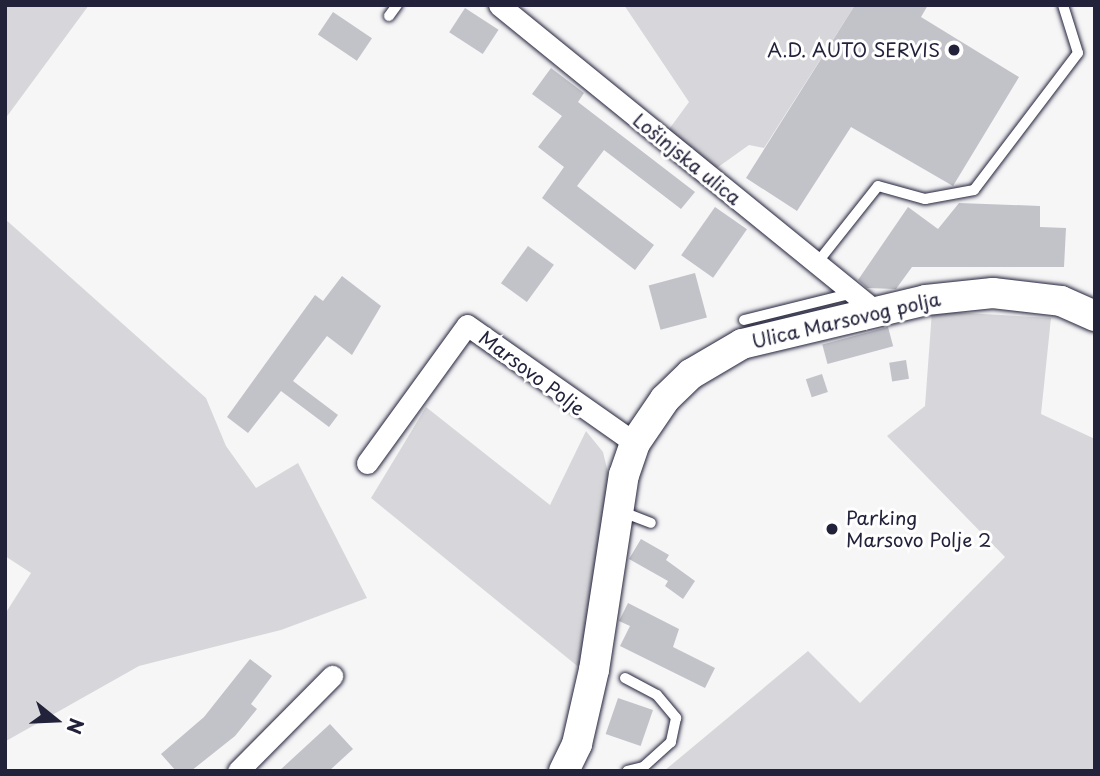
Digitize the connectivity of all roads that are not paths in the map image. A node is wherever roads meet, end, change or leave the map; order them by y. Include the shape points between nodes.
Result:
1 (397, 5) edge
2 (499, 5) edge
3 (1063, 5) edge
4 (388, 16) dead end
5 (817, 264) junction
6 (864, 302) junction
7 (1095, 316) edge
8 (744, 320) dead end
9 (635, 443) junction
10 (367, 463) dead end
11 (617, 510) junction
12 (651, 523) dead end
13 (332, 676) dead end
14 (625, 678) dead end
15 (570, 769) edge
16 (238, 771) edge
17 (627, 771) edge

1 - 4 lane
2 - 5 street, Lošinjska ulica
3 - 5 lane via 1078,53 974,190 925,200 878,186
5 - 6 street, Lošinjska ulica
6 - 7 main road, Ulica Marsovog polja via 993,293 1061,302
6 - 8 lane
6 - 9 main road, Ulica Marsovog polja via 717,356 665,399
9 - 10 street, Marsovo Polje via 467,325
9 - 11 main road, Ulica Marsovog polja
11 - 12 lane
11 - 15 main road, Ulica Marsovog polja via 594,670
13 - 16 street
14 - 17 lane via 657,695 676,718 671,742 643,767

